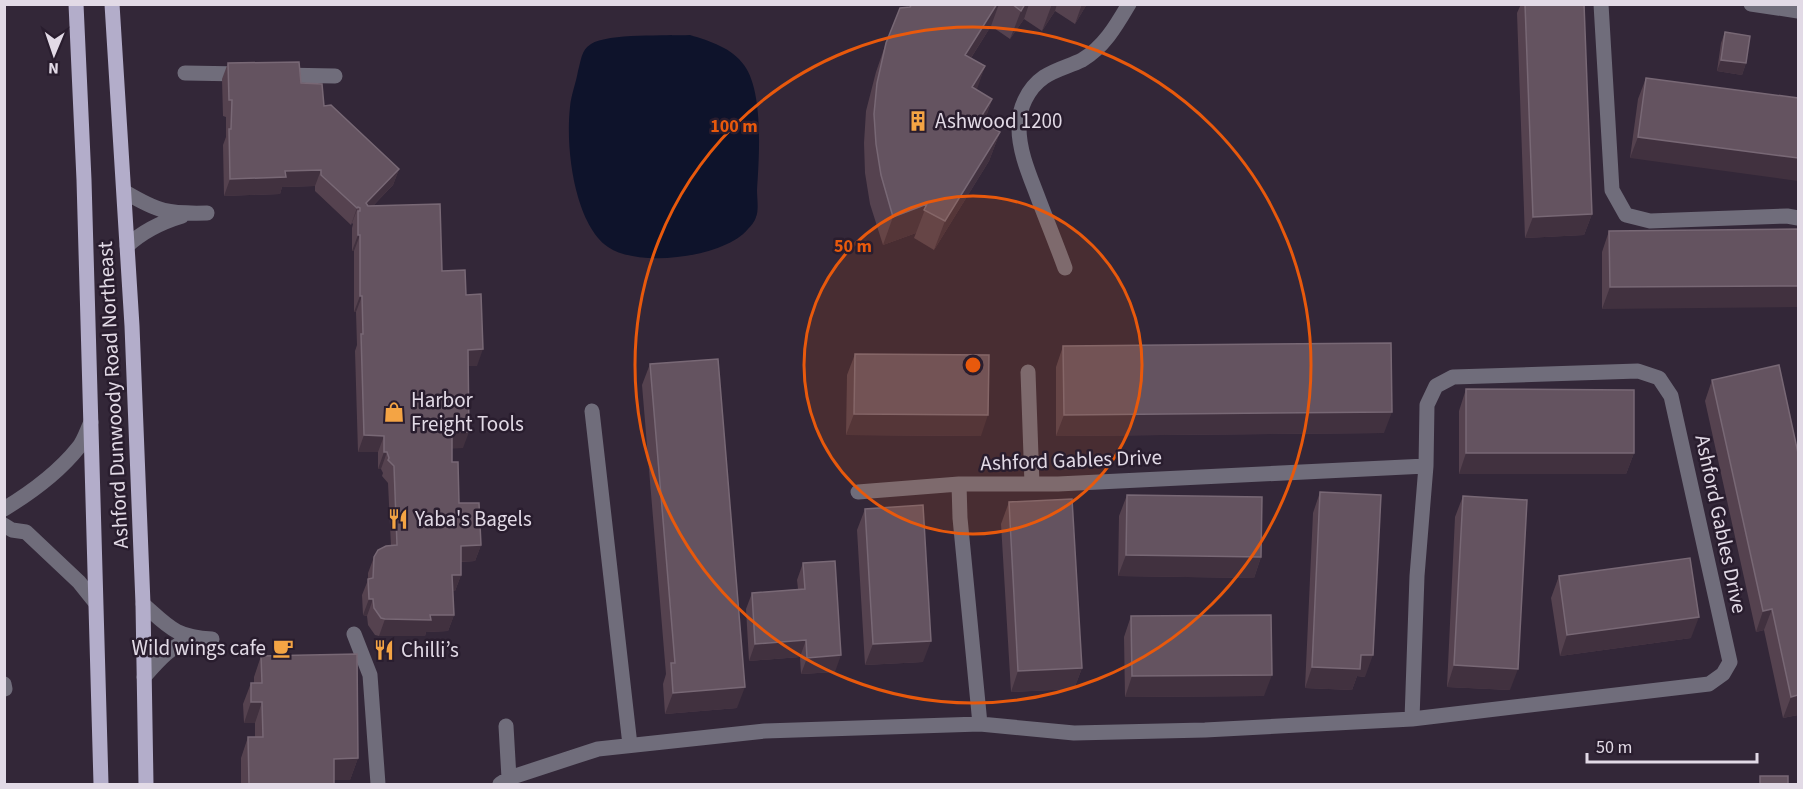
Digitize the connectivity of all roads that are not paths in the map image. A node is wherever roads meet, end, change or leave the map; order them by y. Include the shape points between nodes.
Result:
1 (76, 4) edge
2 (112, 4) edge
3 (1129, 4) edge
4 (1601, 4) edge
5 (1751, 4) edge
6 (1798, 11) edge
7 (184, 73) dead end
8 (335, 76) dead end
9 (125, 192) junction
10 (207, 213) dead end
11 (190, 214) junction
12 (1798, 218) edge
13 (127, 246) junction
14 (1065, 268) dead end
15 (1028, 372) dead end
16 (592, 411) dead end
17 (91, 422) junction
18 (1426, 466) junction
19 (959, 484) junction
20 (1032, 484) junction
21 (858, 492) dead end
22 (4, 508) edge
23 (4, 525) edge
24 (95, 602) junction
25 (143, 604) junction
26 (354, 634) dead end
27 (192, 638) junction
28 (212, 639) dead end
29 (144, 677) junction
30 (1412, 719) junction
31 (980, 724) junction
32 (506, 726) dead end
33 (630, 746) junction
34 (504, 781) edge
35 (101, 784) edge
36 (146, 784) edge
37 (378, 784) edge

1 - 17 main road, Ashford Dunwoody Road Northeast
2 - 9 main road, Ashford Dunwoody Road Northeast
3 - 14 street via 1098,49 1042,79 1022,108 1018,127 1025,162
4 - 12 street via 1612,190 1626,215 1650,221
5 - 6 street
7 - 8 street
9 - 11 street via 156,209
9 - 13 main road, Ashford Dunwoody Road Northeast
10 - 11 street
11 - 13 street via 169,220
13 - 25 main road, Ashford Dunwoody Road Northeast
15 - 20 street
16 - 33 street
17 - 22 street via 79,446 55,472 28,495
17 - 24 main road, Ashford Dunwoody Road Northeast
18 - 20 street, Ashford Gables Drive
18 - 30 street, Ashford Gables Drive
18 - 30 street, Ashford Gables Drive via 1427,405 1436,386 1453,376 1638,371 1659,378 1671,396 1730,662 1724,674 1709,684
19 - 20 street, Ashford Gables Drive
19 - 21 street
19 - 31 street, Ashford Gables Drive
23 - 24 street via 26,532
24 - 35 main road, Ashford Dunwoody Road Northeast
25 - 27 street via 165,625
25 - 29 main road, Ashford Dunwoody Road Northeast
26 - 37 street via 370,675
27 - 28 street
27 - 29 street via 177,644
29 - 36 main road, Ashford Dunwoody Road Northeast
30 - 31 street, Ashford Gables Drive via 1086,733
31 - 33 street, Ashford Gables Drive via 765,731
32 - 34 street
33 - 34 street, Ashford Gables Drive via 598,749

